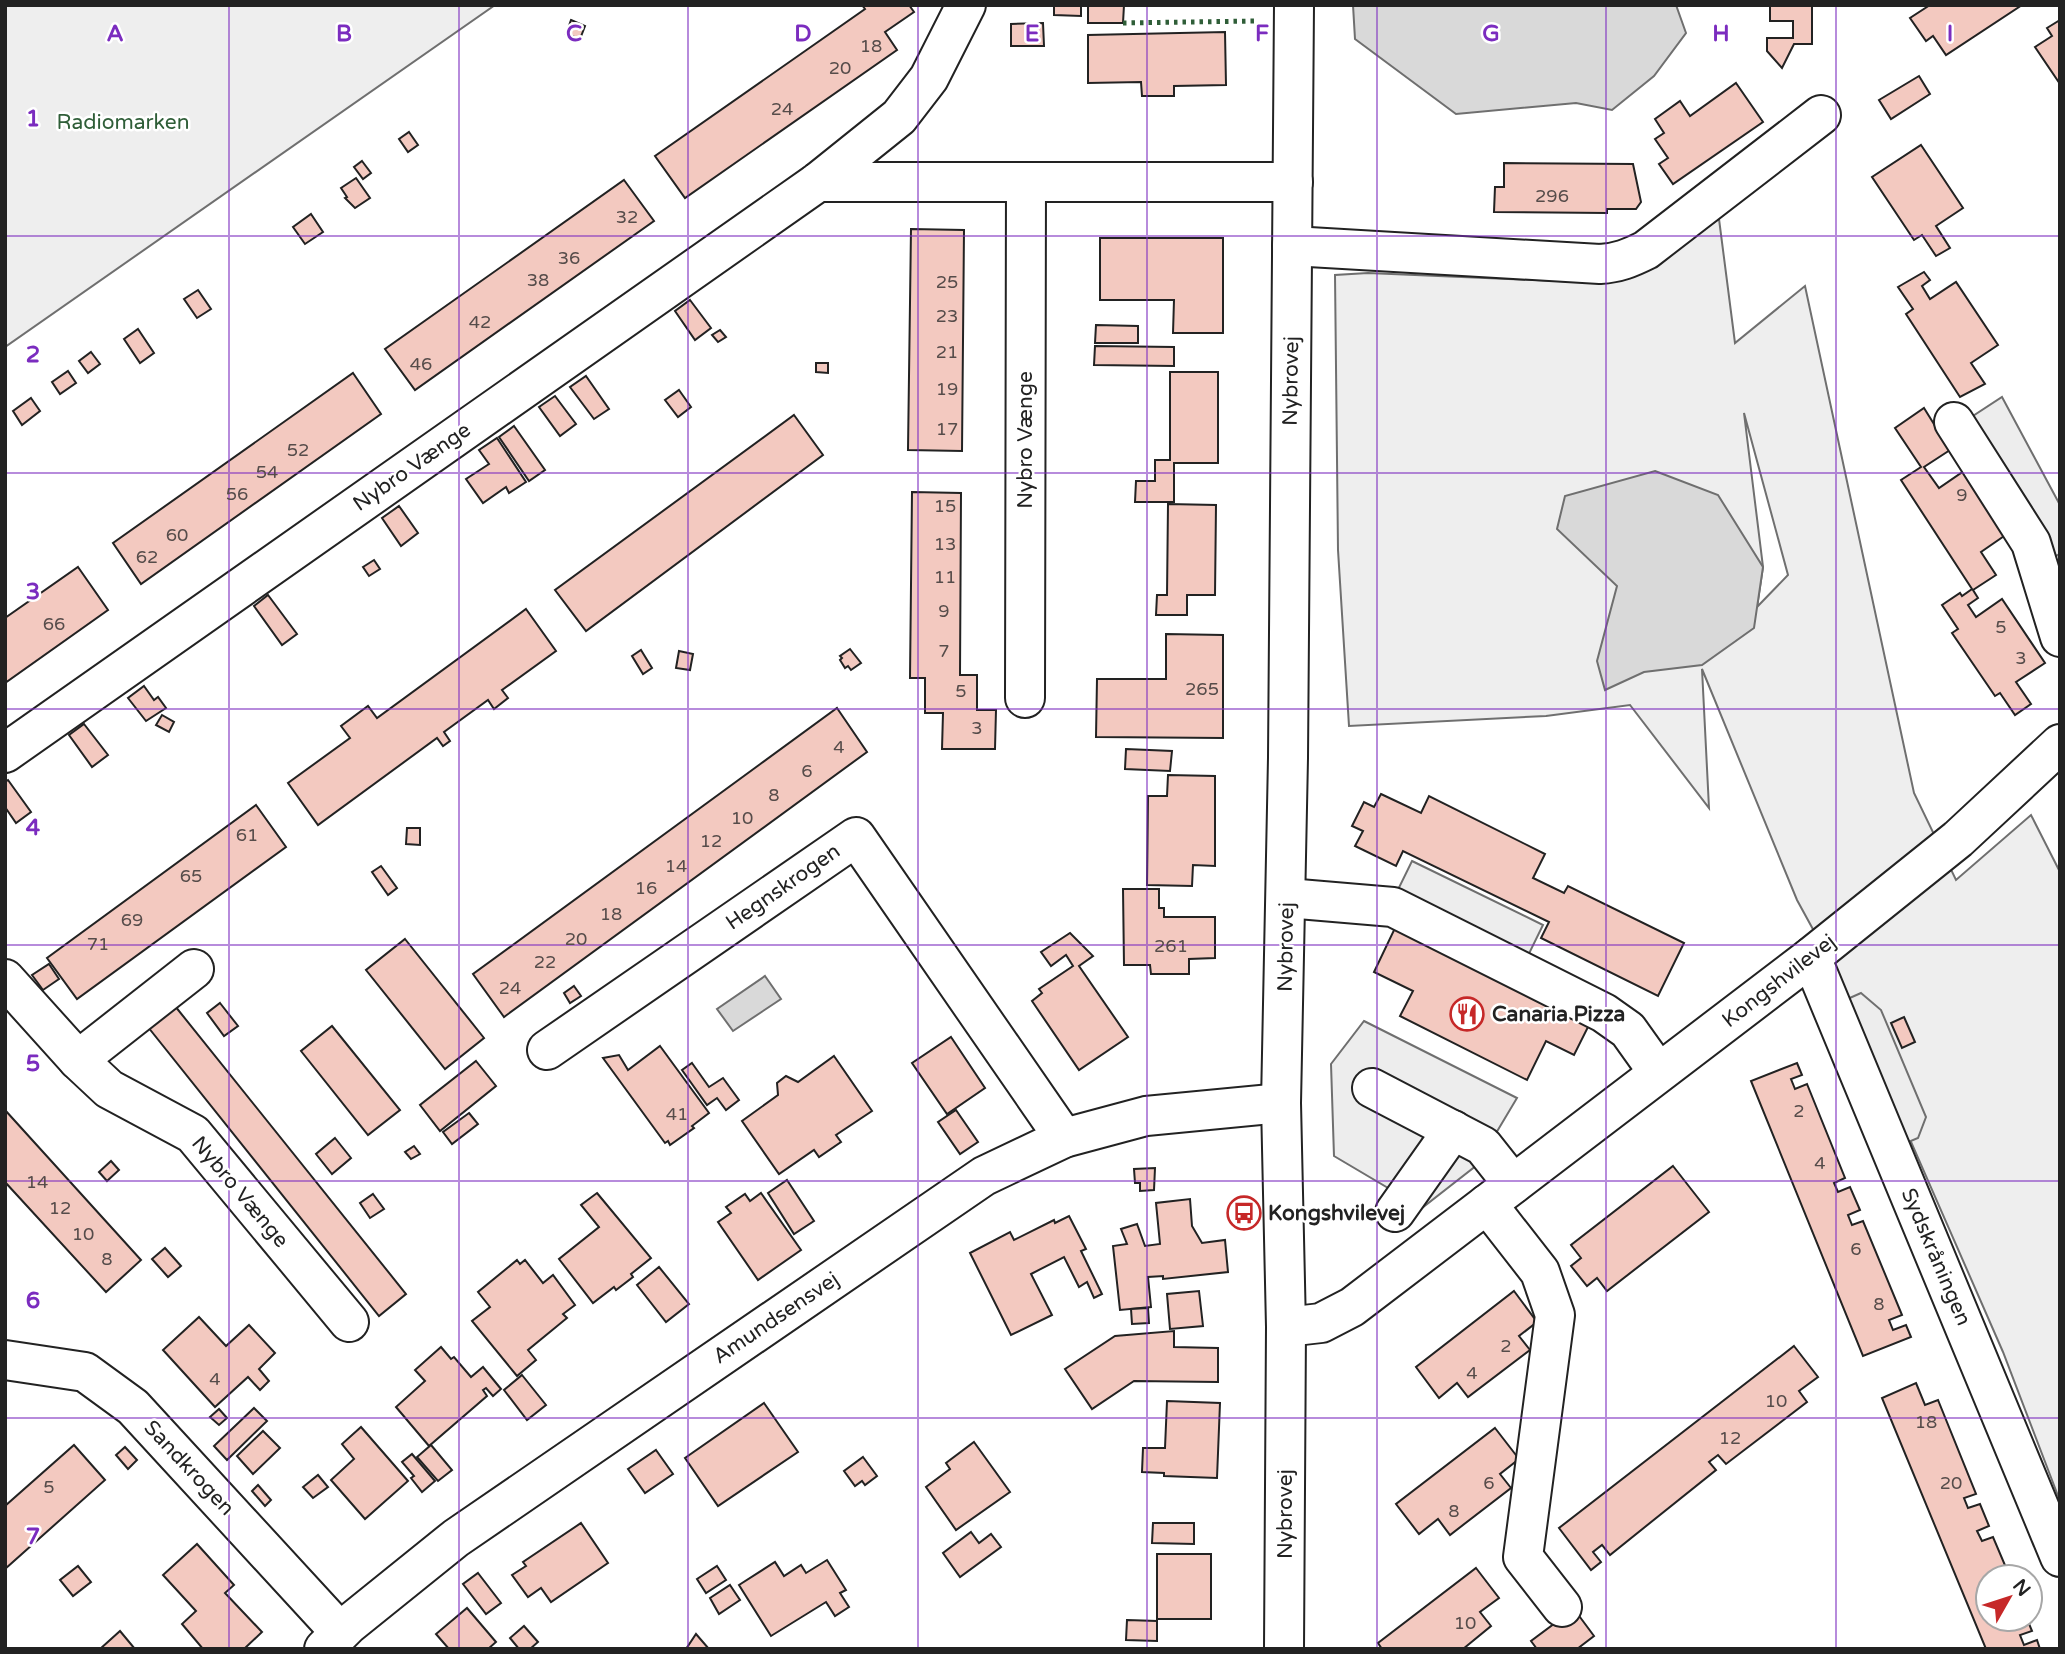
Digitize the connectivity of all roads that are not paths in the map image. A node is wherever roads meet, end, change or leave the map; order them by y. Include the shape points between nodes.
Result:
1 (966, 5) edge
2 (1294, 5) edge
3 (1821, 115) dead end
4 (818, 182) junction
5 (1026, 182) junction
6 (1293, 182) junction
7 (1293, 246) junction
8 (1954, 422) dead end
9 (2060, 636) edge
10 (1025, 698) dead end
11 (2060, 744) edge
12 (5, 753) edge
13 (1287, 898) junction
14 (1811, 957) junction
15 (194, 969) dead end
16 (5, 979) edge
17 (547, 1050) dead end
18 (78, 1060) junction
19 (1658, 1072) junction
20 (1372, 1088) dead end
21 (1282, 1103) junction
22 (1453, 1130) junction
23 (1064, 1138) junction
24 (1500, 1194) junction
25 (1395, 1212) dead end
26 (349, 1322) dead end
27 (1286, 1327) junction
28 (5, 1360) edge
29 (2060, 1557) edge
30 (1562, 1607) dead end
31 (332, 1640) edge
32 (1284, 1649) edge

1 - 4 street, Nybro Vænge via 929,78 899,117
2 - 6 street, Nybrovej
3 - 7 street via 1646,250 1615,263
4 - 5 street
4 - 12 street, Nybro Vænge
5 - 6 street
5 - 10 street, Nybro Vænge
6 - 7 street, Nybrovej
7 - 13 street, Nybrovej
8 - 9 street via 2031,543
11 - 14 street, Kongshvilevej via 1958,839
13 - 19 street via 1393,907 1604,1013 1628,1030
13 - 21 street, Nybrovej
14 - 19 street, Kongshvilevej
14 - 29 street, Sydskråningen
15 - 18 street
16 - 18 street, Nybro Vænge
17 - 23 street, Hegnskrogen via 856,837
18 - 26 street, Nybro Vænge via 109,1089 193,1134
19 - 24 street, Kongshvilevej
20 - 22 street
21 - 23 street, Amundsensvej via 1146,1116
21 - 27 street, Nybrovej
22 - 24 street via 1483,1146
22 - 25 street
23 - 31 street, Amundsensvej via 984,1176 456,1538
24 - 27 street, Kongshvilevej via 1352,1307 1321,1323
24 - 30 street via 1540,1272 1555,1315 1523,1556
27 - 32 street, Nybrovej
28 - 31 street, Sandkrogen via 85,1372 133,1407

